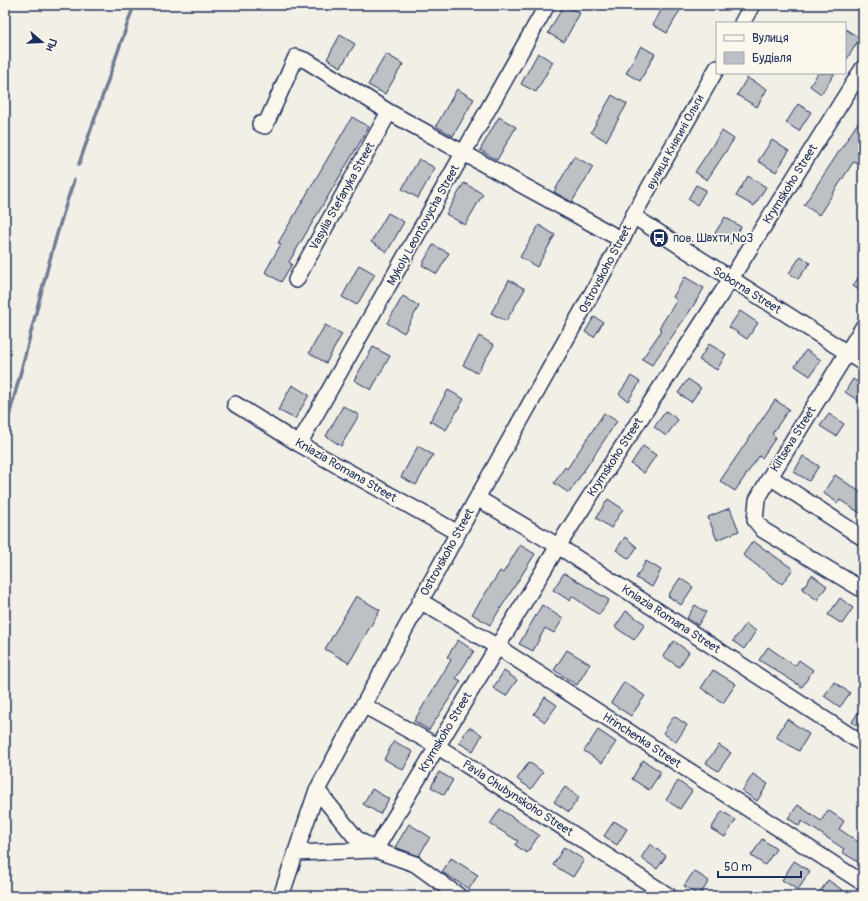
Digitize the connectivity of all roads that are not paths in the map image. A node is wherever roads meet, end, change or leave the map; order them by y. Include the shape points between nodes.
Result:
1 (547, 5) edge
2 (752, 5) edge
3 (743, 22) edge
4 (863, 68) edge
5 (716, 70) edge
6 (389, 112) junction
7 (260, 124) dead end
8 (464, 153) junction
9 (632, 216) junction
10 (622, 240) junction
11 (296, 280) dead end
12 (730, 280) junction
13 (863, 327) edge
14 (846, 352) junction
15 (863, 363) edge
16 (235, 404) dead end
17 (299, 444) junction
18 (770, 477) junction
19 (477, 498) junction
20 (458, 533) junction
21 (863, 538) edge
22 (558, 546) junction
23 (863, 590) edge
24 (420, 601) junction
25 (496, 646) junction
26 (363, 705) junction
27 (863, 744) edge
28 (437, 746) junction
29 (317, 790) junction
30 (375, 850) junction
31 (295, 853) junction
32 (863, 883) edge
33 (280, 896) edge
34 (460, 896) edge
35 (670, 896) edge

1 - 8 street, Mykoly Leontovycha Street
2 - 3 street
4 - 12 street, Krymskoho Street
5 - 9 street, вулиця Княгині Ольги
6 - 7 street via 296,57 265,126
6 - 8 street
6 - 11 street, Vasylia Stefanyka Street
8 - 10 street
8 - 17 street, Mykoly Leontovycha Street
9 - 10 street, Ostrovskoho Street
9 - 12 street, Soborna Street
10 - 19 street, Ostrovskoho Street
12 - 14 street, Soborna Street
12 - 22 street, Krymskoho Street
13 - 14 street, Kiltseva Street
14 - 15 street, Soborna Street
14 - 18 street, Kiltseva Street
16 - 17 street, Kniazia Romana Street
17 - 20 street, Kniazia Romana Street
18 - 21 street, Kiltseva Street
18 - 23 street via 757,500 755,520 763,530
19 - 20 street, Ostrovskoho Street
19 - 22 street, Kniazia Romana Street
20 - 24 street, Ostrovskoho Street
22 - 25 street, Krymskoho Street
22 - 27 street, Kniazia Romana Street
24 - 25 street, Hrinchenka Street
24 - 26 street, Ostrovskoho Street
25 - 28 street, Krymskoho Street
25 - 32 street, Hrinchenka Street
26 - 28 street, Pavla Chubynskoho Street
26 - 29 street, Ostrovskoho Street
28 - 30 street, Krymskoho Street
28 - 35 street, Pavla Chubynskoho Street
29 - 30 street via 356,838
29 - 31 street, Ostrovskoho Street
30 - 31 street
30 - 34 street via 414,864
31 - 33 street, Ostrovskoho Street

